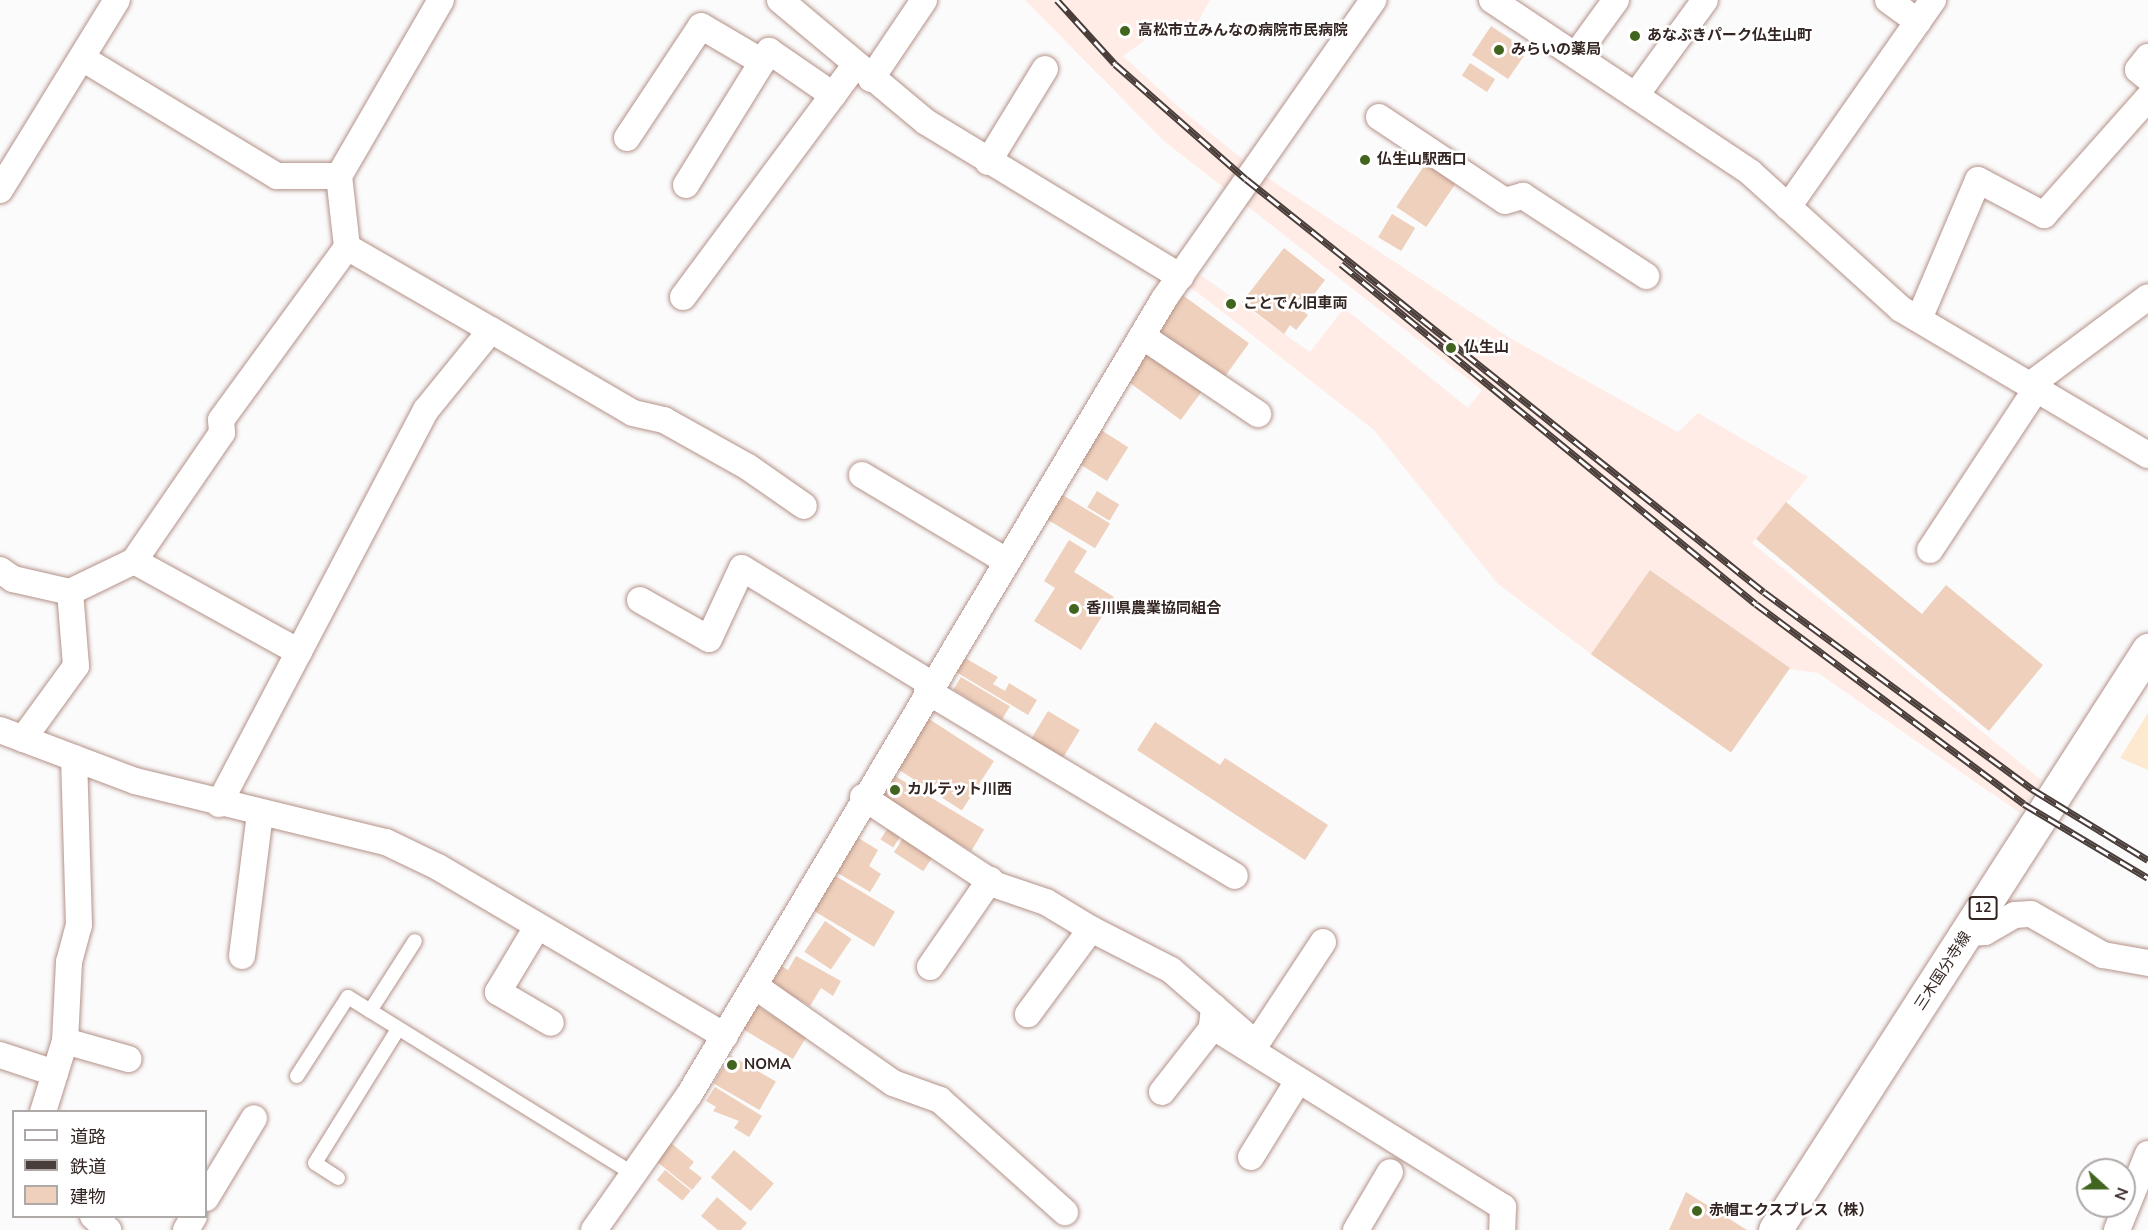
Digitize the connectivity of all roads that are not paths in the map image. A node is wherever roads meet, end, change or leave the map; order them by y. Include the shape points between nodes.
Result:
1 (117, 0) edge
2 (441, 0) edge
3 (780, 0) edge
4 (924, 0) edge
5 (1373, 0) edge
6 (1492, 0) edge
7 (1616, 0) edge
8 (1705, 0) edge
9 (1888, 0) edge
10 (1934, 0) edge
11 (1524, 8) edge
12 (1918, 22) junction
13 (1576, 55) junction
14 (2148, 57) edge
15 (82, 58) junction
16 (762, 62) junction
17 (1046, 69) dead end
18 (863, 72) junction
19 (2148, 78) edge
20 (833, 95) junction
21 (1636, 95) junction
22 (2148, 98) edge
23 (1379, 117) dead end
24 (627, 138) dead end
25 (988, 162) junction
26 (339, 176) junction
27 (2, 181) edge
28 (686, 185) dead end
29 (1788, 207) junction
30 (348, 246) junction
31 (1646, 276) dead end
32 (1181, 277) junction
33 (683, 297) dead end
34 (2148, 297) edge
35 (1919, 319) junction
36 (490, 330) junction
37 (1142, 336) junction
38 (2033, 387) junction
39 (1257, 414) dead end
40 (2148, 456) edge
41 (862, 475) dead end
42 (804, 506) dead end
43 (1930, 550) dead end
44 (134, 561) junction
45 (1006, 561) junction
46 (0, 570) edge
47 (70, 592) junction
48 (640, 600) dead end
49 (2148, 650) edge
50 (299, 652) junction
51 (929, 687) junction
52 (12, 735) edge
53 (74, 758) junction
54 (863, 797) junction
55 (219, 804) junction
56 (260, 814) junction
57 (1235, 876) dead end
58 (990, 880) junction
59 (537, 927) junction
60 (1091, 929) junction
61 (1967, 933) junction
62 (415, 941) dead end
63 (1323, 942) dead end
64 (243, 956) dead end
65 (2148, 963) edge
66 (930, 967) dead end
67 (754, 986) junction
68 (370, 1011) junction
69 (1028, 1014) dead end
70 (1214, 1017) junction
71 (551, 1023) dead end
72 (398, 1029) junction
73 (725, 1036) junction
74 (64, 1041) junction
75 (0, 1054) edge
76 (128, 1059) dead end
77 (55, 1073) junction
78 (297, 1076) dead end
79 (1298, 1081) junction
80 (1162, 1092) dead end
81 (44, 1110) edge
82 (254, 1118) dead end
83 (2148, 1154) edge
84 (1251, 1157) dead end
85 (1390, 1172) dead end
86 (634, 1174) junction
87 (338, 1178) dead end
88 (207, 1196) edge
89 (1065, 1212) dead end
90 (594, 1230) edge
91 (1356, 1230) edge
92 (1502, 1230) edge
93 (1775, 1230) edge
94 (2117, 1230) edge

1 - 15 street
2 - 26 street
3 - 18 street
4 - 18 street
5 - 32 street
6 - 11 street
7 - 13 street
8 - 21 street
9 - 12 street
10 - 12 street
11 - 13 street
12 - 29 street
13 - 21 street
14 - 19 street via 2138,70
15 - 26 street via 277,176 298,180
15 - 27 street
16 - 20 street via 769,51
16 - 24 street via 700,26
16 - 28 street
17 - 25 street
18 - 20 street
18 - 25 street
20 - 33 street
21 - 29 street via 1750,173
22 - 35 street via 2044,215 1978,180
23 - 31 street via 1505,201 1523,196
25 - 32 street
26 - 30 street
29 - 35 street
30 - 36 street
30 - 44 street via 221,420 222,433
32 - 37 street
34 - 38 street
35 - 38 street
36 - 42 street via 633,413 664,420 729,456
36 - 50 street via 426,410
37 - 39 street
37 - 45 street
38 - 40 street
38 - 43 street
41 - 45 street
44 - 47 street
44 - 50 street
45 - 51 street
46 - 47 street via 13,579
47 - 52 street via 76,666
48 - 51 street via 709,639 742,568
49 - 61 main road, 三木国分寺線 / 12
50 - 55 street
51 - 54 street
51 - 57 street
52 - 53 street
53 - 55 street
53 - 74 street via 80,894
54 - 58 street
54 - 67 street
55 - 56 street
56 - 59 street via 386,842
56 - 64 street
58 - 60 street via 1046,902
58 - 66 street
59 - 71 street via 498,993
59 - 73 street
60 - 69 street
60 - 70 street via 1171,970
61 - 65 street via 1985,932 2015,915 2031,914 2103,955
61 - 93 main road, 三木国分寺線 / 12
62 - 68 lane
63 - 70 street via 1256,1044
67 - 73 street
67 - 89 street via 893,1083 940,1100
68 - 72 lane
68 - 78 lane via 348,997
70 - 79 street
70 - 80 street
72 - 86 lane
72 - 87 lane via 315,1163
73 - 86 street
74 - 76 street
74 - 77 street
75 - 77 street
77 - 81 street
79 - 84 street
79 - 92 street via 1503,1207
82 - 88 street
83 - 94 street
85 - 91 street
86 - 90 street

